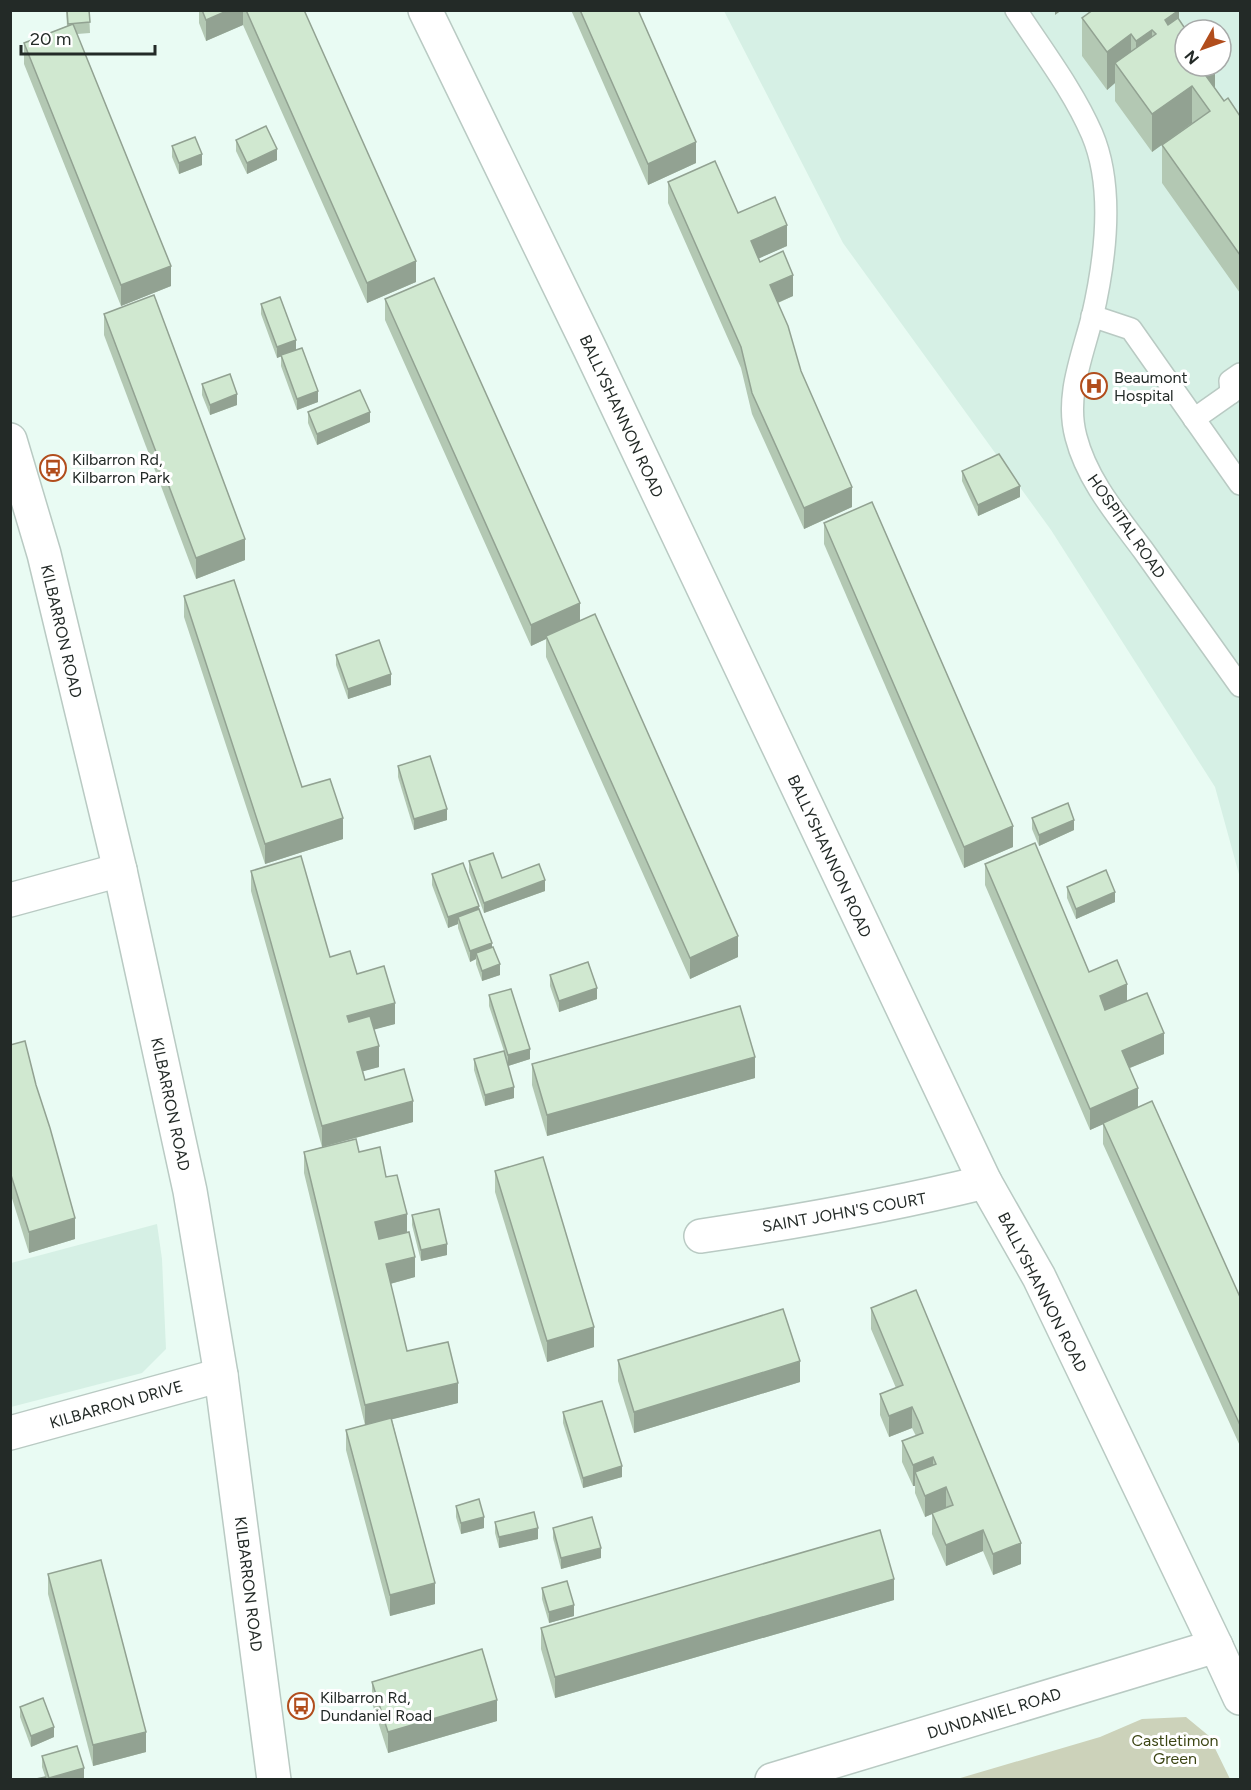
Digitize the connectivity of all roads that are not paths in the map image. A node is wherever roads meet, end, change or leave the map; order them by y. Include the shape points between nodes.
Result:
1 (425, 10) edge
2 (1016, 10) edge
3 (1092, 316) junction
4 (1240, 374) edge
5 (1236, 395) edge
6 (1194, 419) junction
7 (10, 440) edge
8 (1240, 484) edge
9 (1240, 686) edge
10 (120, 870) junction
11 (10, 900) edge
12 (986, 1182) junction
13 (701, 1236) dead end
14 (221, 1375) junction
15 (10, 1433) edge
16 (1216, 1646) junction
17 (1240, 1698) edge
18 (274, 1779) edge
19 (772, 1779) edge

1 - 12 street, BALLYSHANNON ROAD
2 - 3 lane, HOSPITAL ROAD via 1093,135 1104,178 1106,237
3 - 6 lane via 1131,329
3 - 9 lane, HOSPITAL ROAD via 1071,406 1076,438 1092,479
4 - 5 lane via 1230,381
5 - 6 lane
6 - 8 lane
7 - 10 street, KILBARRON ROAD via 44,554
10 - 11 street
10 - 14 street, KILBARRON ROAD via 190,1191
12 - 13 street, SAINT JOHN'S COURT via 827,1217
12 - 16 street, BALLYSHANNON ROAD via 1039,1277
14 - 15 street, KILBARRON DRIVE
14 - 18 street, KILBARRON ROAD
16 - 17 street, BALLYSHANNON ROAD
16 - 19 street, DUNDANIEL ROAD

